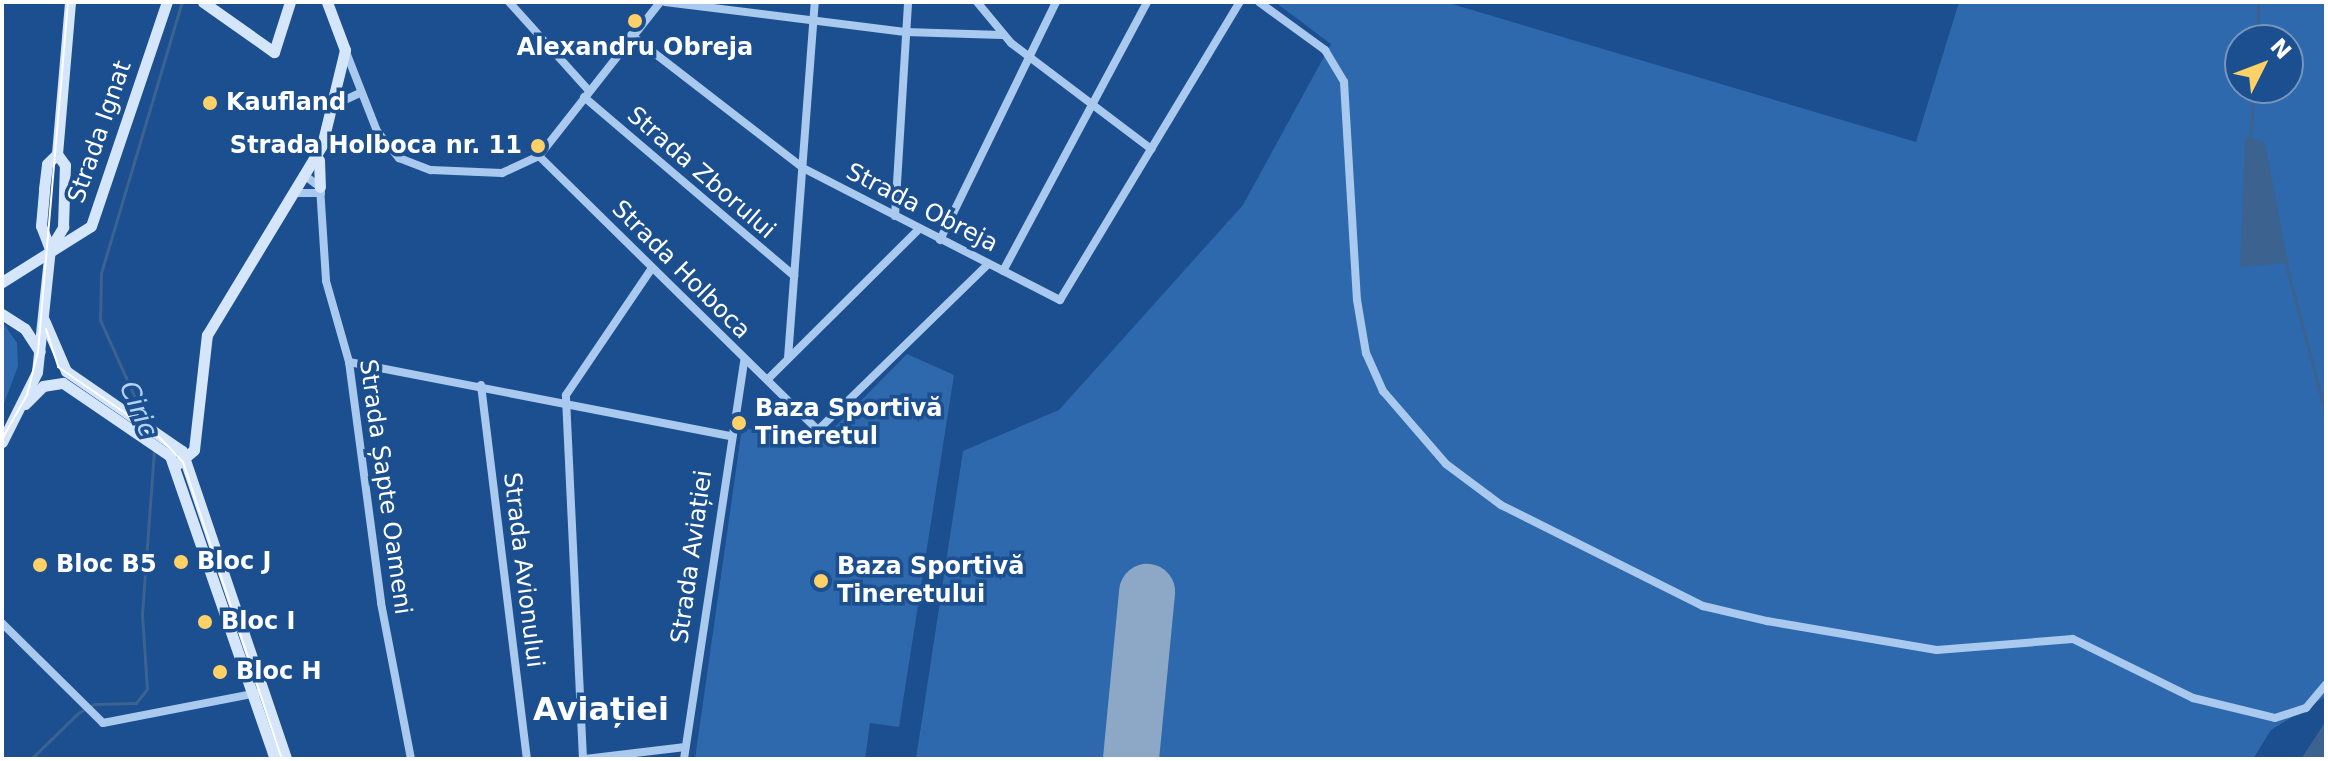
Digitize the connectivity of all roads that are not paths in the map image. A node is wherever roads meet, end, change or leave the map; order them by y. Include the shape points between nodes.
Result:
1 (70, 2) edge
2 (167, 2) edge
3 (203, 2) edge
4 (290, 2) edge
5 (327, 2) edge
6 (509, 2) edge
7 (663, 2) edge
8 (815, 2) edge
9 (908, 2) edge
10 (977, 2) edge
11 (1056, 2) edge
12 (1147, 2) edge
13 (1240, 2) edge
14 (1259, 2) edge
15 (814, 20) junction
16 (905, 32) junction
17 (631, 35) junction
18 (1002, 35) junction
19 (345, 50) junction
20 (1029, 56) junction
21 (360, 93) junction
22 (586, 94) junction
23 (1093, 105) junction
24 (332, 106) junction
25 (1151, 149) junction
26 (57, 154) junction
27 (318, 156) junction
28 (539, 156) junction
29 (803, 168) junction
30 (308, 178) junction
31 (320, 190) junction
32 (299, 193) junction
33 (895, 216) junction
34 (919, 229) junction
35 (940, 240) junction
36 (50, 253) junction
37 (988, 264) junction
38 (650, 271) junction
39 (1003, 271) junction
40 (794, 276) junction
41 (2, 282) edge
42 (2, 314) edge
43 (44, 322) junction
44 (25, 329) junction
45 (41, 353) junction
46 (788, 358) junction
47 (744, 361) junction
48 (349, 362) junction
49 (768, 379) junction
50 (481, 385) junction
51 (565, 403) junction
52 (25, 404) junction
53 (152, 432) junction
54 (196, 432) junction
55 (730, 436) junction
56 (2, 442) edge
57 (169, 447) junction
58 (181, 462) junction
59 (198, 492) junction
60 (2, 623) edge
61 (2326, 684) edge
62 (258, 693) junction
63 (685, 747) junction
64 (275, 759) edge
65 (286, 759) edge
66 (411, 759) edge
67 (527, 759) edge
68 (584, 759) edge
69 (684, 759) edge

1 - 26 main road
2 - 36 main road, Strada Ignat via 95,217 79,240
3 - 4 main road via 274,52
5 - 19 main road
6 - 22 street, Strada Zborului
7 - 15 street
7 - 17 street
8 - 15 street
9 - 16 street
10 - 18 street
11 - 20 street
12 - 23 street
13 - 25 street
14 - 61 street via 1325,50 1344,82 1357,300 1366,353 1383,391 1446,464 1570,545 1703,606 1767,621 1937,650 2073,639 2149,679 2241,713 2275,718 2296,711
15 - 16 street
15 - 29 street
16 - 18 street
16 - 33 street
17 - 22 street
17 - 29 street, Strada Obreja
18 - 20 street
19 - 21 street
19 - 24 main road
20 - 23 street
20 - 35 street
21 - 24 street
21 - 28 street via 388,147 412,165 484,175
22 - 28 street
22 - 40 street, Strada Zborului
23 - 25 street
23 - 39 street
24 - 27 main road
25 - 39 street, Strada Obreja via 1060,300
26 - 36 main road via 65,165 63,227
26 - 36 main road via 47,164 41,226
27 - 30 main road
27 - 31 main road
28 - 38 street, Strada Holboca
29 - 33 street, Strada Obreja
29 - 40 street
30 - 31 street
30 - 32 main road
31 - 32 street
31 - 48 street, Strada Șapte Oameni via 326,281
32 - 54 main road via 207,335
33 - 34 street, Strada Obreja
34 - 35 street, Strada Obreja
34 - 46 street
35 - 37 street, Strada Obreja
36 - 41 main road, Strada Ignat
36 - 43 main road
37 - 39 street, Strada Obreja
37 - 49 street, Strada Holboca via 826,429 818,430
38 - 47 street, Strada Holboca
38 - 51 street
40 - 46 street
42 - 44 main road
43 - 44 main road
43 - 45 main road
43 - 53 main road via 66,371 136,415
44 - 45 main road
45 - 52 main road
46 - 49 street
47 - 49 street, Strada Holboca
47 - 55 street, Strada Aviației
48 - 50 street
48 - 66 street, Strada Șapte Oameni via 381,603
50 - 51 street
50 - 67 street, Strada Avionului
51 - 55 street
51 - 68 street
52 - 53 main road via 43,386 63,383
52 - 56 main road
53 - 57 main road
54 - 57 main road via 187,445
54 - 58 main road
54 - 59 main road
55 - 63 street, Strada Aviației
57 - 58 main road
58 - 59 main road
58 - 62 main road
59 - 62 main road
60 - 62 street via 91,714 115,724
62 - 64 main road
62 - 65 main road
63 - 68 street
63 - 69 street, Strada Aviației

